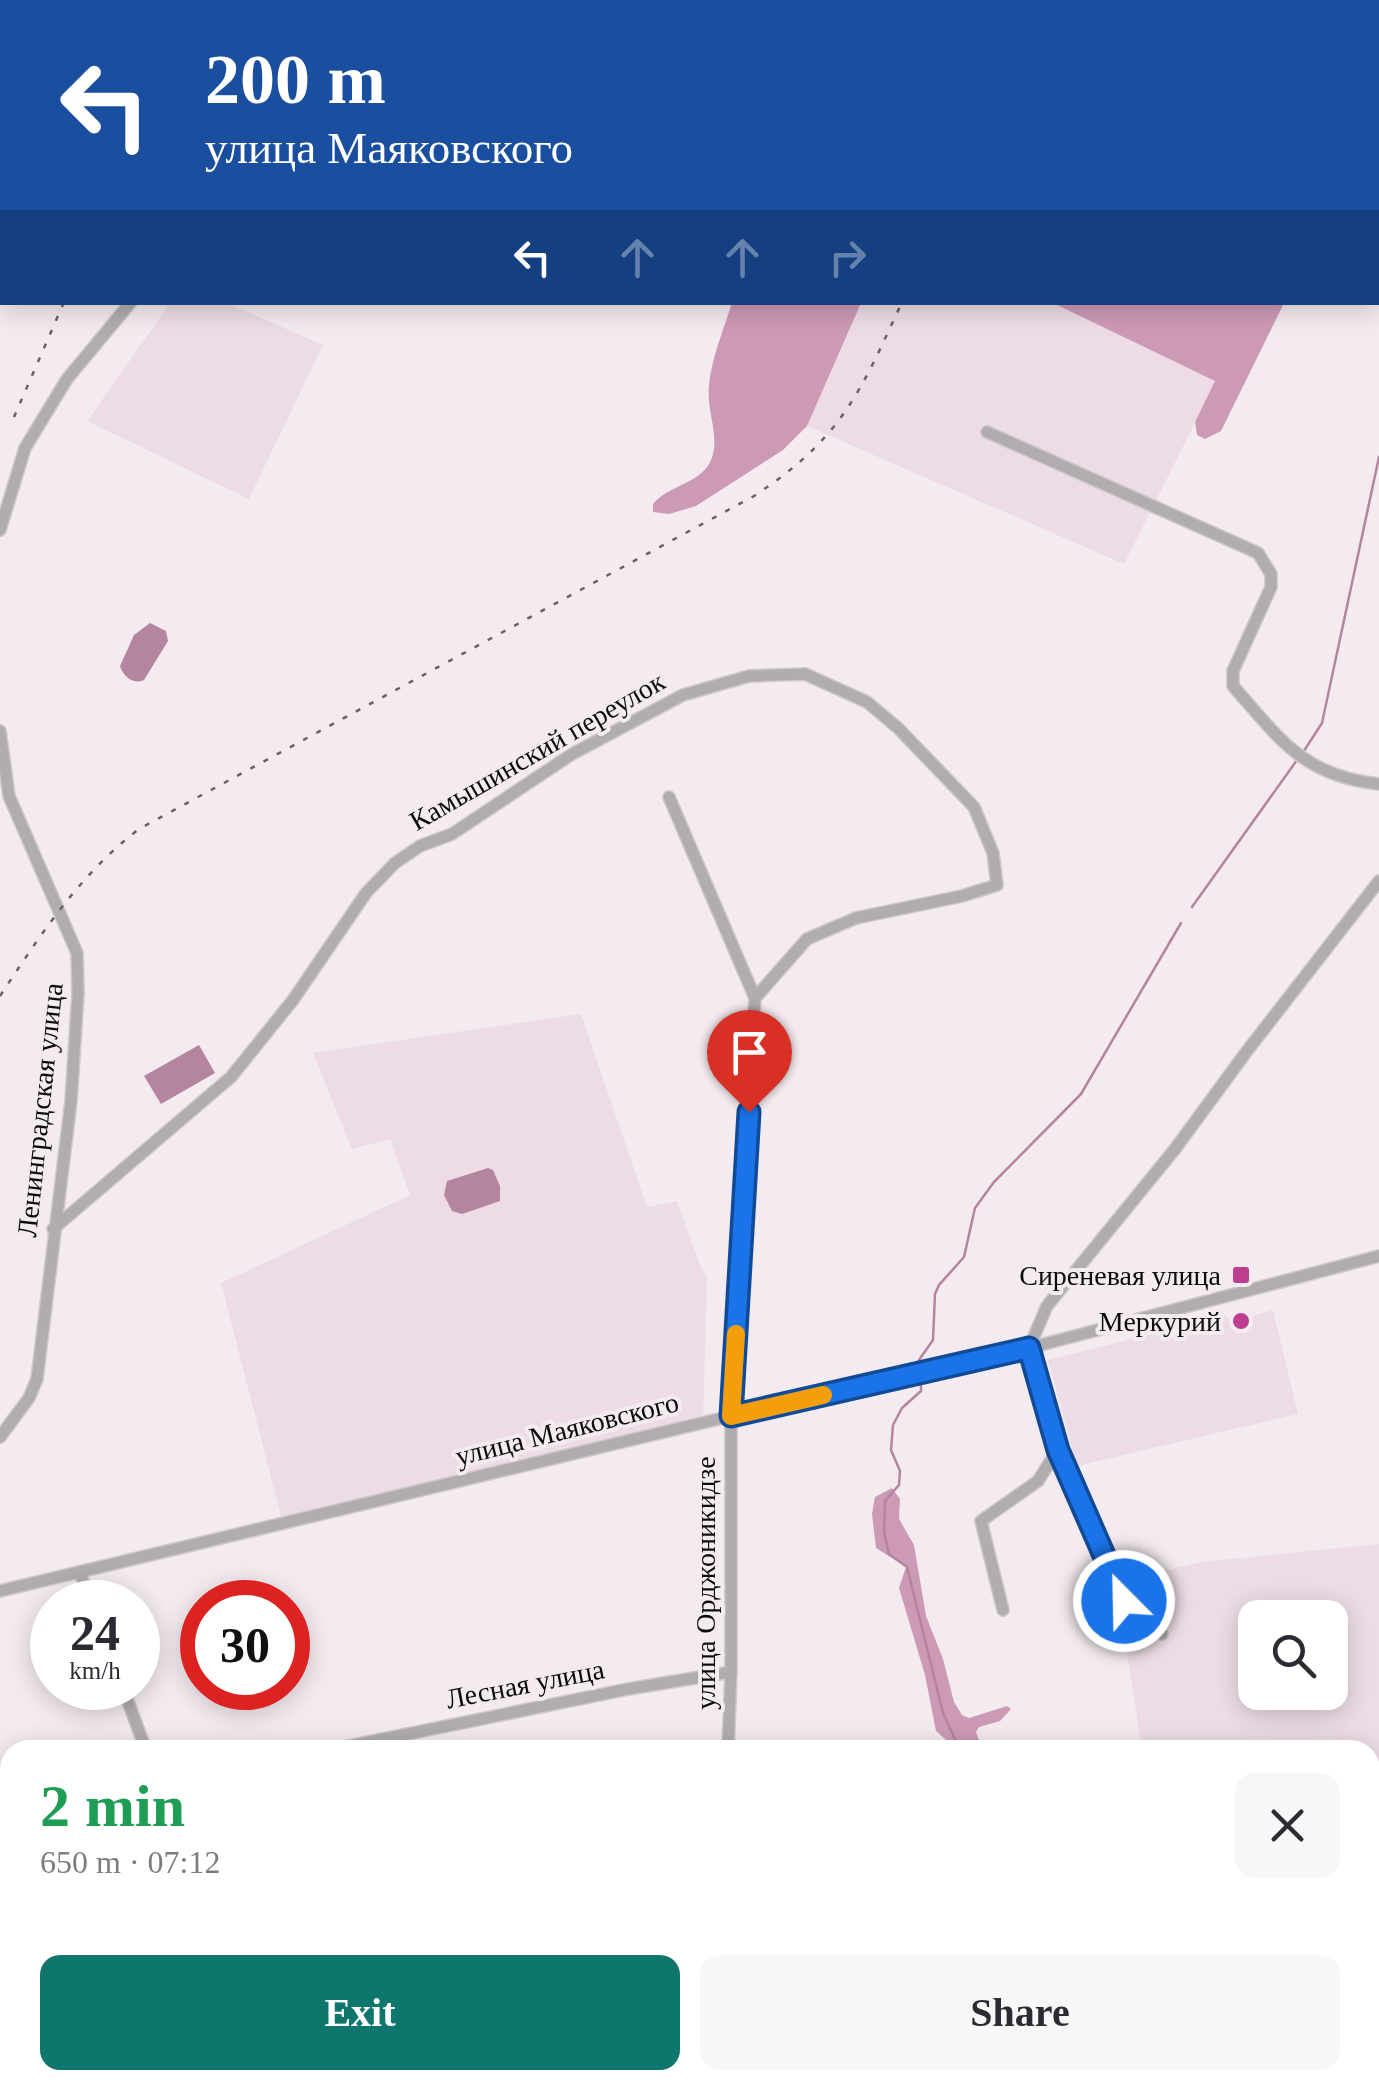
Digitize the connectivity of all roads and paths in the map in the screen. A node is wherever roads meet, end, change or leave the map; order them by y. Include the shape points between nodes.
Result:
1 (128, 305) edge
2 (987, 432) dead end
3 (0, 530) edge
4 (0, 731) edge
5 (1379, 784) edge
6 (668, 797) dead end
7 (1379, 881) edge
8 (755, 998) junction
9 (54, 1230) junction
10 (1379, 1256) edge
11 (1029, 1348) junction
12 (731, 1416) junction
13 (0, 1436) edge
14 (1058, 1450) junction
15 (80, 1572) junction
16 (83, 1580) edge
17 (0, 1592) edge
18 (1002, 1610) dead end
19 (1162, 1634) dead end
20 (731, 1672) junction
21 (131, 1710) edge
22 (142, 1740) edge
23 (378, 1740) edge
24 (728, 1740) edge

1 - 3 street via 66,379 26,448
2 - 5 street via 1258,554 1271,587 1233,671 1233,686 1290,751 1349,781
4 - 9 street, Ленинградская улица via 9,796 78,953 71,1100
6 - 8 street
7 - 11 street via 1048,1306
8 - 9 street, Камышинский переулок via 807,939 856,918 997,884 974,806 867,702 805,674 749,676 683,695 395,862 230,1076
8 - 12 street, улица Орджоникидзе
9 - 13 street, Ленинградская улица via 37,1379
10 - 11 street, улица Маяковского
11 - 12 street, улица Маяковского
11 - 14 street
12 - 15 street, улица Маяковского
12 - 20 street, улица Орджоникидзе
14 - 18 street via 1038,1481 985,1516 981,1528
14 - 19 street via 1124,1601
15 - 16 street
15 - 17 street, улица Маяковского
20 - 23 street, Лесная улица
20 - 24 street, улица Орджоникидзе
21 - 22 street

